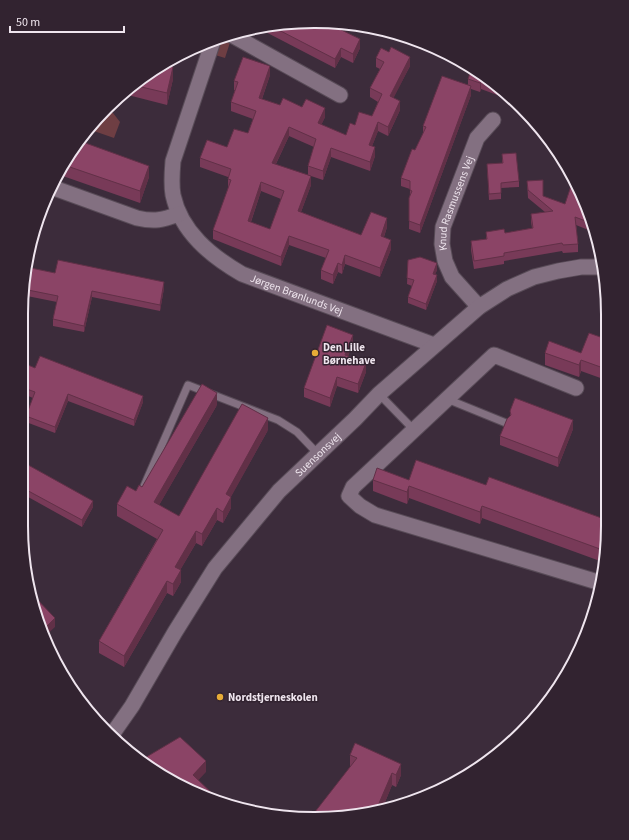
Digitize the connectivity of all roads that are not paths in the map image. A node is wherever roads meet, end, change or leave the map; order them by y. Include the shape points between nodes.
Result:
1 (238, 39) edge
2 (211, 48) edge
3 (340, 95) dead end
4 (493, 120) dead end
5 (57, 189) edge
6 (179, 214) junction
7 (597, 267) edge
8 (479, 307) junction
9 (434, 345) junction
10 (576, 388) dead end
11 (380, 394) junction
12 (446, 399) junction
13 (506, 424) edge
14 (414, 430) junction
15 (318, 454) junction
16 (142, 490) edge
17 (595, 581) edge
18 (115, 731) edge

1 - 3 street
2 - 6 street, Jørgen Brønlunds Vej via 173,161 173,195
4 - 8 street, Knud Rasmussens Vej via 477,138 443,227 445,261 452,277
5 - 6 street via 151,221
6 - 9 street, Jørgen Brønlunds Vej via 205,249 242,274
7 - 8 street, Suensonsvej via 581,267 534,276
8 - 9 street, Suensonsvej
9 - 11 street, Suensonsvej
10 - 12 street via 494,356
11 - 14 lane
11 - 15 street, Suensonsvej
12 - 13 lane
12 - 14 street
14 - 17 street via 352,487 349,496 360,506 375,515
15 - 16 lane via 297,432 278,420 188,385
15 - 18 street, Suensonsvej via 279,491 215,568

